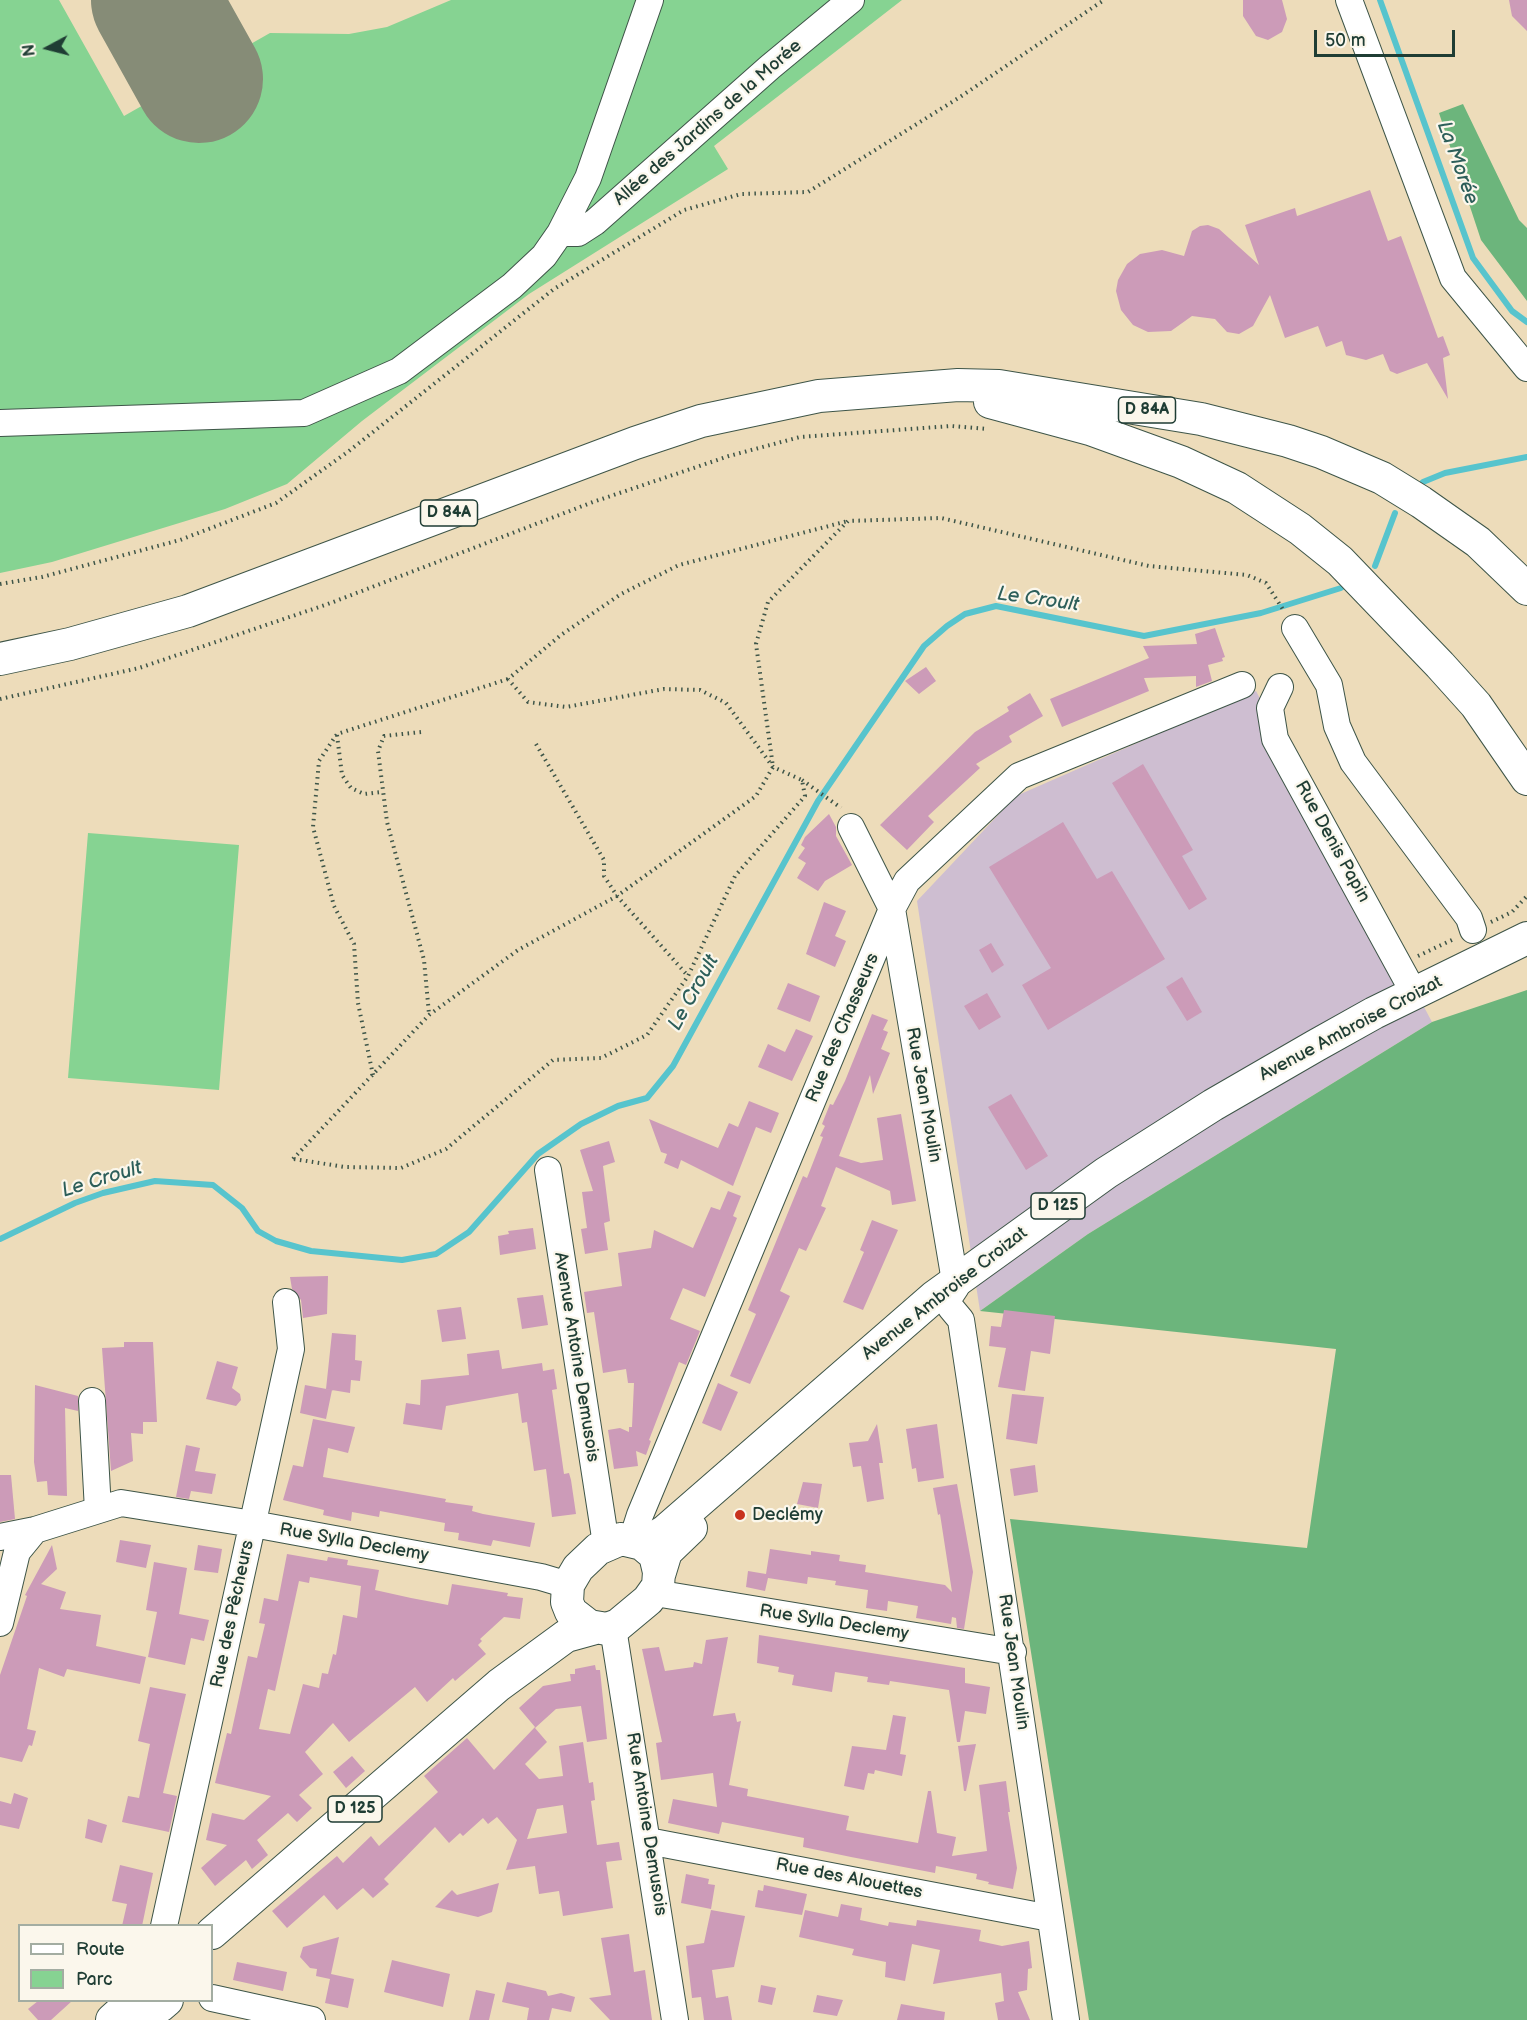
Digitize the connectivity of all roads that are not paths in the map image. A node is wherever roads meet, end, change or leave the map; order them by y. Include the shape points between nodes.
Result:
1 (650, 0) edge
2 (851, 0) edge
3 (1349, 0) edge
4 (560, 232) junction
5 (1527, 368) edge
6 (903, 389) junction
7 (0, 423) edge
8 (1527, 589) edge
9 (1295, 628) road end
10 (0, 659) edge
11 (1242, 685) dead end
12 (1280, 687) dead end
13 (1527, 779) edge
14 (847, 818) road end
15 (892, 909) junction
16 (1473, 930) dead end
17 (1527, 938) edge
18 (1527, 962) edge
19 (1414, 993) junction
20 (548, 1170) dead end
21 (953, 1295) junction
22 (286, 1302) dead end
23 (92, 1401) dead end
24 (98, 1510) junction
25 (253, 1524) junction
26 (35, 1530) junction
27 (0, 1537) edge
28 (625, 1542) junction
29 (657, 1584) junction
30 (568, 1593) junction
31 (0, 1623) edge
32 (604, 1628) junction
33 (1013, 1652) junction
34 (499, 1685) junction
35 (648, 1841) junction
36 (1050, 1918) junction
37 (164, 1924) edge
38 (213, 1933) edge
39 (213, 1998) edge
40 (166, 2002) edge
41 (125, 2008) edge
42 (312, 2020) edge
43 (675, 2020) edge
44 (1066, 2020) edge

1 - 4 street via 588,178
2 - 4 street, Allée des Jardins de la Morée via 596,222 578,233
3 - 5 street via 1453,278
4 - 7 street via 543,256 512,286 399,371 304,413
6 - 8 main road, D 84A via 999,386 1201,419 1288,441 1356,466 1421,502 1478,542
6 - 10 main road, D 84A via 798,400 679,428 198,607 70,644
6 - 13 main road, D 84A via 997,403 1090,429 1181,462 1257,500 1347,568 1476,705
9 - 16 street via 1329,685 1337,726 1353,762 1469,918
11 - 15 street, Rue des Chasseurs via 1019,776 907,881
12 - 19 street, Rue Denis Papin via 1270,708 1275,739
14 - 15 street, Rue Jean Moulin
15 - 21 street, Rue Jean Moulin
15 - 28 street, Rue des Chasseurs via 640,1515
17 - 19 main road, Avenue Ambroise Croizat / D 125
18 - 21 main road, Avenue Ambroise Croizat / D 125 via 1468,982 1302,1069
19 - 21 main road, Avenue Ambroise Croizat / D 125 via 1154,1141 1046,1215
20 - 28 street, Avenue Antoine Demusois
21 - 28 main road, Avenue Ambroise Croizat / D 125 via 898,1328 665,1530 649,1541
21 - 29 main road, Avenue Ambroise Croizat / D 125 via 867,1376 673,1544 663,1558
21 - 33 street, Rue Jean Moulin
22 - 25 street, Rue des Pêcheurs via 291,1348
23 - 24 street
24 - 25 street, Rue Sylla Declemy via 121,1503
24 - 26 street, Rue Sylla Declemy
25 - 30 street, Rue Sylla Declemy via 541,1577
25 - 37 street, Rue des Pêcheurs
26 - 27 street, Rue Sylla Declemy
26 - 31 street via 17,1552
28 - 29 main road via 655,1555
28 - 30 main road via 578,1568
29 - 32 main road
29 - 33 street, Rue Sylla Declemy
30 - 32 main road via 574,1616 584,1624
30 - 34 main road, D 125 via 556,1624
32 - 34 main road, D 125 via 566,1636
32 - 35 street, Rue Antoine Demusois
33 - 36 street, Rue Jean Moulin
34 - 38 main road, D 125
35 - 36 street, Rue des Alouettes
35 - 43 street, Rue Antoine Demusois
36 - 44 street, Rue Jean Moulin
39 - 42 street
40 - 41 main road via 151,2008

